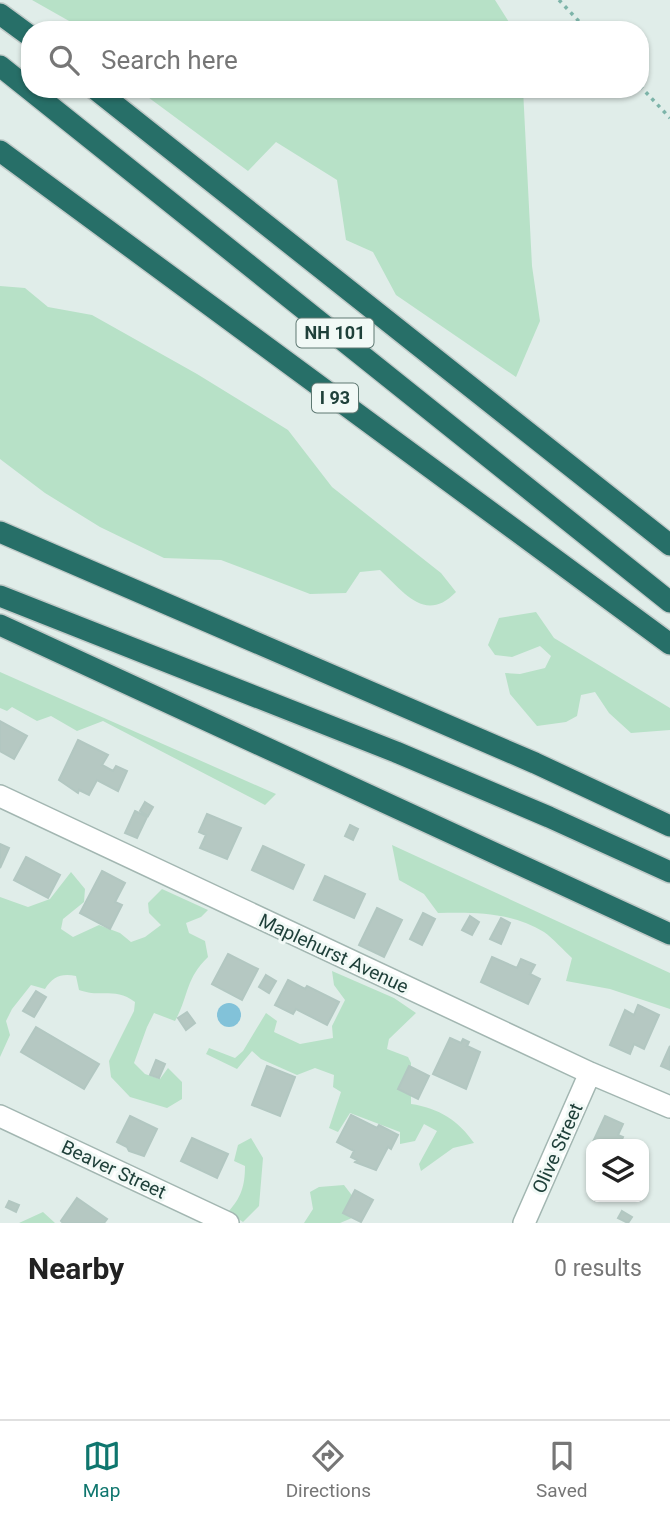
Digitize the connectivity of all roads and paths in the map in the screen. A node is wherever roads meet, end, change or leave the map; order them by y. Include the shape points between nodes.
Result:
1 (559, 0) edge
2 (0, 14) edge
3 (579, 21) edge
4 (21, 29) edge
5 (0, 66) edge
6 (21, 83) edge
7 (649, 96) edge
8 (40, 98) edge
9 (106, 98) edge
10 (670, 118) edge
11 (0, 151) edge
12 (0, 532) edge
13 (670, 545) edge
14 (0, 596) edge
15 (670, 602) edge
16 (0, 625) edge
17 (670, 644) edge
18 (0, 796) edge
19 (670, 826) edge
20 (670, 872) edge
21 (670, 934) edge
22 (590, 1073) junction
23 (670, 1107) edge
24 (0, 1116) edge
25 (228, 1223) edge
26 (524, 1223) edge

1 - 3 path
2 - 4 highway
5 - 6 highway, NH 101
7 - 10 path
8 - 15 highway, NH 101
9 - 13 highway
11 - 17 highway, I 93
12 - 19 highway
14 - 20 highway via 396,752
16 - 21 highway
18 - 22 street, Maplehurst Avenue
22 - 23 street, Maplehurst Avenue
22 - 26 street, Olive Street
24 - 25 street, Beaver Street

